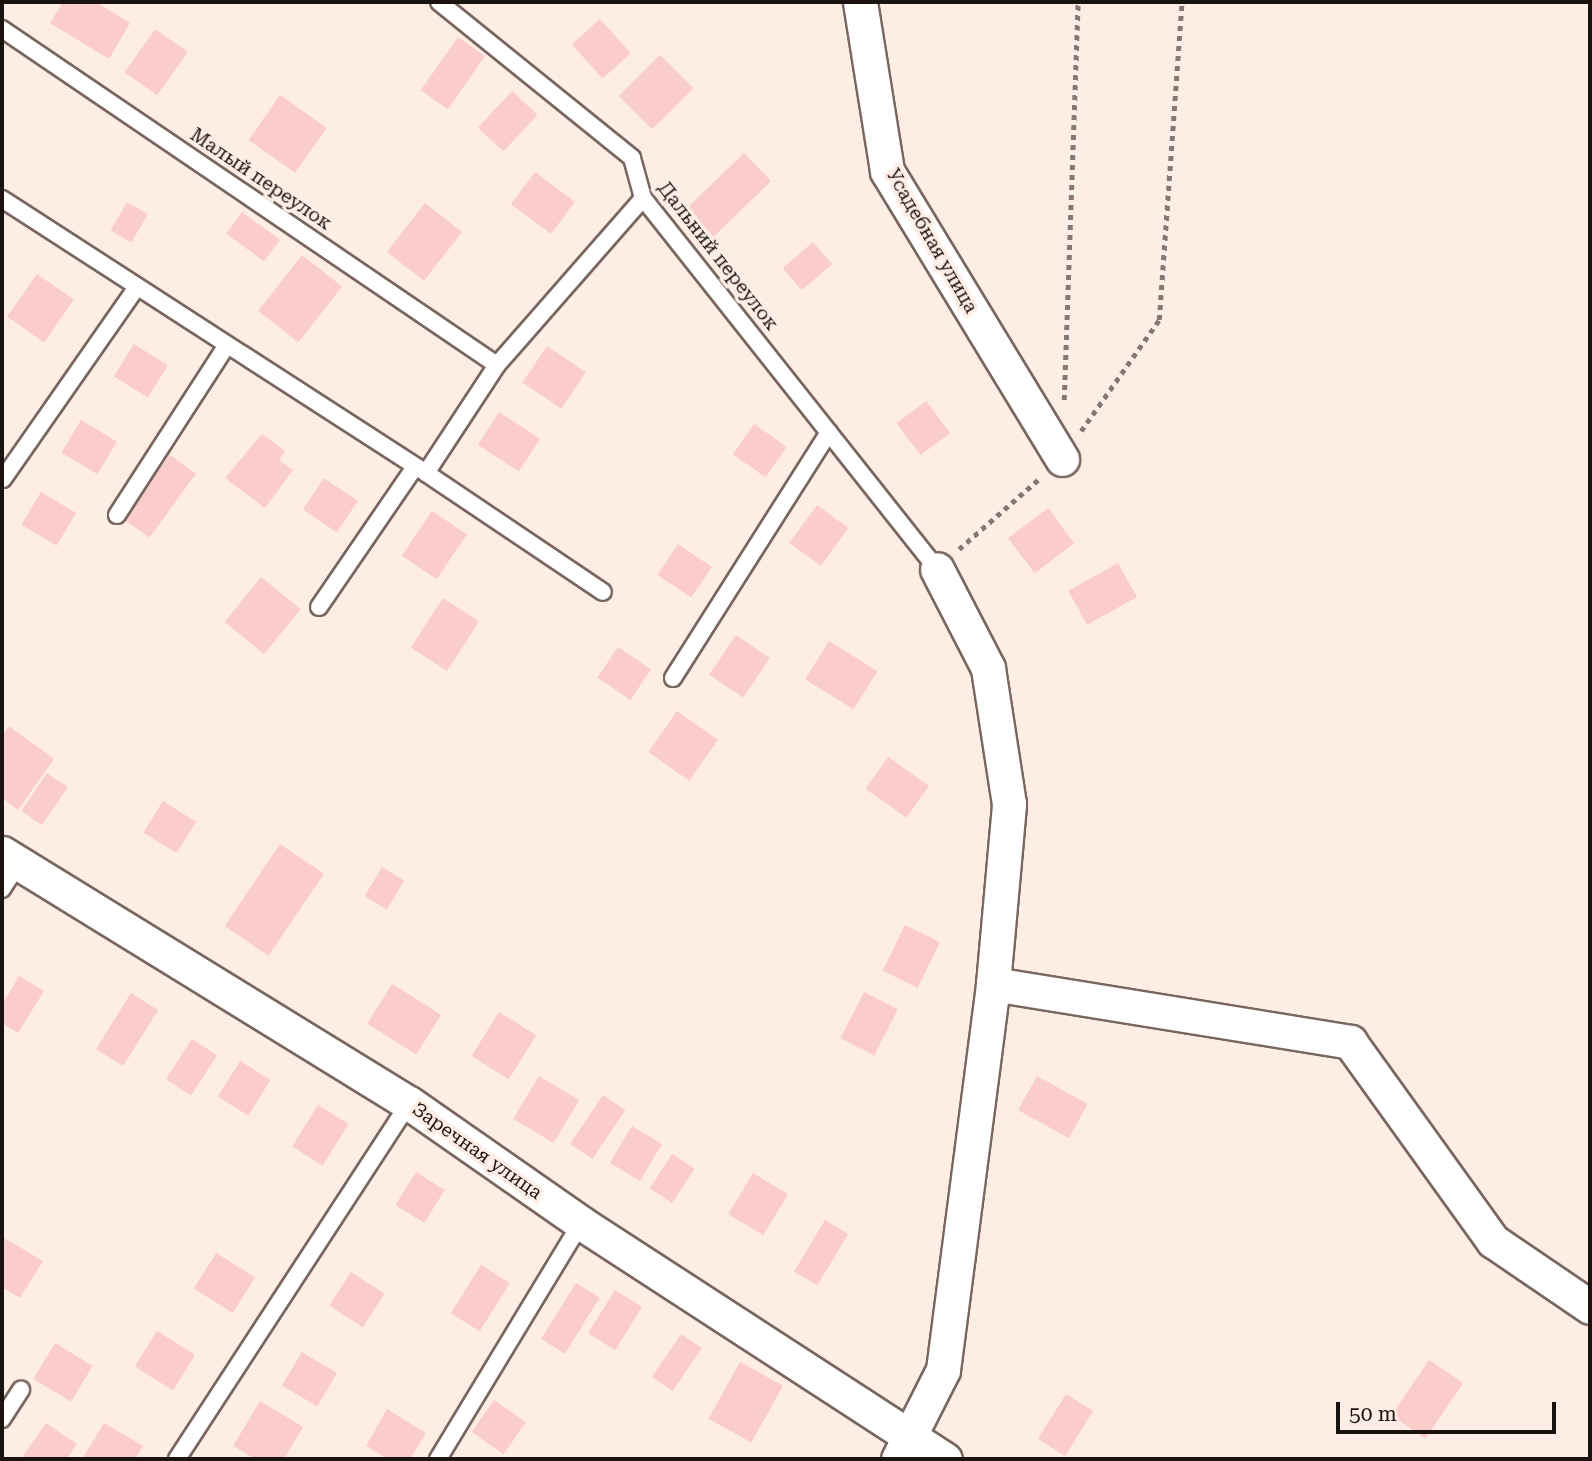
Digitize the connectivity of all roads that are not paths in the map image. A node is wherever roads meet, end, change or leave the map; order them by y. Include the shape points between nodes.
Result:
1 (439, 2) edge
2 (860, 2) edge
3 (2, 29) edge
4 (643, 198) junction
5 (2, 199) edge
6 (135, 290) junction
7 (225, 348) junction
8 (497, 365) junction
9 (829, 432) junction
10 (1062, 459) road end
11 (420, 470) junction
12 (3, 479) edge
13 (117, 515) dead end
14 (937, 569) joint
15 (603, 592) dead end
16 (319, 607) dead end
17 (673, 678) dead end
18 (7, 869) edge
19 (993, 984) junction
20 (409, 1103) junction
21 (581, 1223) junction
22 (1590, 1307) edge
23 (21, 1390) dead end
24 (2, 1419) edge
25 (904, 1449) edge
26 (177, 1459) edge
27 (438, 1459) edge
28 (945, 1459) edge

1 - 4 lane, Дальний переулок via 632,158
2 - 10 street, Усадебная улица via 887,171
3 - 8 lane, Малый переулок
4 - 8 lane
4 - 9 lane, Дальний переулок
5 - 6 lane
6 - 7 lane
6 - 12 lane
7 - 11 lane
7 - 13 lane
8 - 11 lane
9 - 14 lane, Дальний переулок
9 - 17 lane
11 - 15 lane
11 - 16 lane
14 - 19 street via 988,668 1009,804
18 - 20 street, Заречная улица
19 - 22 street via 1350,1042 1493,1241
19 - 25 street via 943,1370
20 - 21 street, Заречная улица
20 - 26 lane
21 - 25 street, Заречная улица
21 - 27 lane
23 - 24 lane
25 - 28 street, Заречная улица

